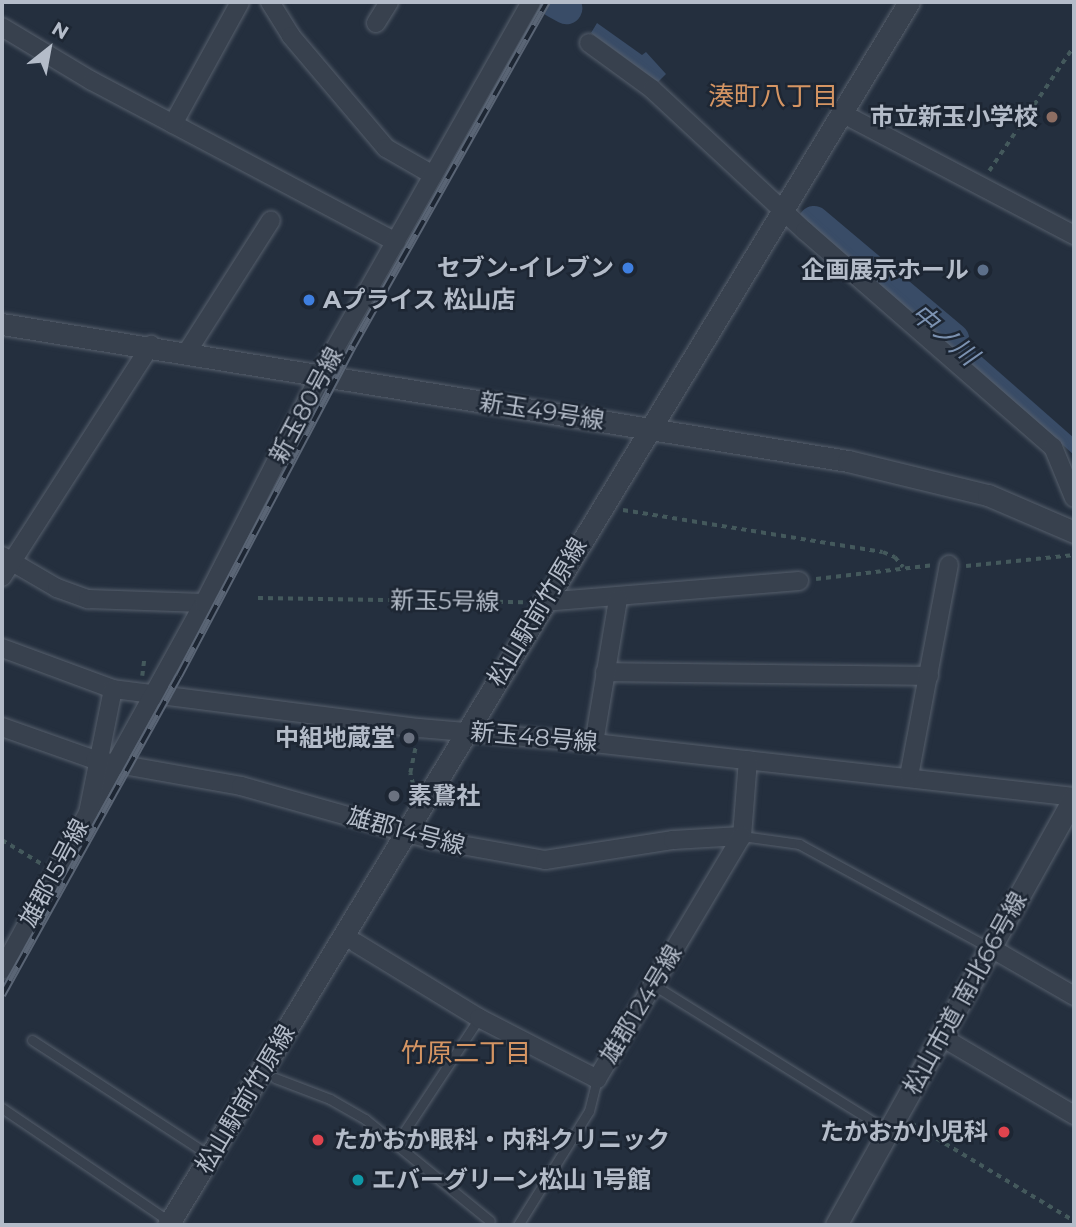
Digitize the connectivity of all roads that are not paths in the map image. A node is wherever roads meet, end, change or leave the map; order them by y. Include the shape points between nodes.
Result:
1 (270, 2) edge
2 (389, 2) edge
3 (909, 2) edge
4 (925, 2) edge
5 (236, 4) edge
6 (525, 4) edge
7 (376, 23) dead end
8 (2, 27) edge
9 (589, 43) dead end
10 (847, 116) junction
11 (173, 124) junction
12 (433, 176) junction
13 (788, 215) junction
14 (271, 220) dead end
15 (1074, 235) edge
16 (396, 242) junction
17 (2, 324) edge
18 (151, 345) junction
19 (187, 352) junction
20 (320, 375) junction
21 (655, 430) junction
22 (1074, 498) edge
23 (1074, 532) edge
24 (5, 564) edge
25 (949, 565) dead end
26 (799, 581) dead end
27 (618, 599) junction
28 (551, 602) junction
29 (204, 603) junction
30 (2, 648) edge
31 (605, 672) junction
32 (929, 676) junction
33 (113, 689) junction
34 (154, 694) junction
35 (2, 727) edge
36 (473, 731) junction
37 (594, 743) junction
38 (95, 760) junction
39 (748, 760) junction
40 (114, 763) junction
41 (909, 776) junction
42 (1074, 798) edge
43 (88, 813) junction
44 (414, 834) junction
45 (742, 836) junction
46 (350, 939) junction
47 (991, 948) junction
48 (2, 970) edge
49 (652, 984) junction
50 (1074, 996) edge
51 (479, 1018) junction
52 (940, 1036) junction
53 (32, 1040) dead end
54 (269, 1074) junction
55 (597, 1079) junction
56 (2, 1108) edge
57 (1074, 1115) edge
58 (893, 1123) junction
59 (396, 1144) junction
60 (216, 1159) junction
61 (490, 1221) dead end
62 (175, 1224) edge
63 (518, 1225) edge
64 (836, 1225) edge

1 - 12 street via 291,36 386,148
2 - 7 street
3 - 10 street, 松山駅前竹原線
4 - 10 street, 松山駅前竹原線
5 - 11 street
6 - 12 street, 新玉80号線
8 - 11 street
9 - 13 street via 652,89
10 - 13 street, 松山駅前竹原線
10 - 15 street
11 - 16 street
12 - 16 street, 新玉80号線
13 - 21 street, 松山駅前竹原線
13 - 22 street via 1053,447
14 - 19 street
16 - 20 street, 新玉80号線
17 - 18 street, 新玉49号線
18 - 19 street, 新玉49号線
18 - 24 street
19 - 20 street, 新玉49号線
20 - 21 street, 新玉49号線
20 - 29 street, 新玉80号線
21 - 23 street, 新玉49号線 via 940,481 988,495
21 - 28 street, 松山駅前竹原線
21 - 28 street, 松山駅前竹原線 via 616,508
24 - 29 street via 88,599
25 - 32 street
26 - 27 street
27 - 28 street
27 - 31 street
28 - 36 street, 松山駅前竹原線
29 - 34 street, 新玉80号線
30 - 33 street, 新玉48号線
31 - 32 street
31 - 37 street
32 - 41 street
33 - 34 street, 新玉48号線
33 - 38 street, 雄郡15号線
34 - 36 street, 新玉48号線
34 - 40 street, 新玉80号線
35 - 38 street, 雄郡14号線
36 - 37 street, 新玉48号線
36 - 44 street, 松山駅前竹原線
37 - 39 street, 新玉48号線
38 - 40 street, 雄郡14号線
38 - 43 street, 雄郡15号線
39 - 41 street, 新玉48号線
39 - 45 street
40 - 43 street, 新玉80号線
40 - 44 street, 雄郡14号線 via 241,786
41 - 42 street, 新玉48号線
42 - 47 street, 松山市道 南北66号線
43 - 48 street, 雄郡15号線
44 - 45 street, 雄郡14号線 via 545,860 673,839
44 - 46 street, 松山駅前竹原線
45 - 47 lane via 799,844
45 - 49 street, 雄郡124号線
46 - 51 street, 雄郡124号線
46 - 54 street, 松山駅前竹原線
47 - 50 street
47 - 52 street, 松山市道 南北66号線
49 - 55 street, 雄郡124号線
49 - 58 lane
51 - 55 street, 雄郡124号線
51 - 59 lane
52 - 57 street
52 - 58 street, 松山市道 南北66号線
53 - 60 lane
54 - 59 lane via 330,1099
54 - 60 street, 松山駅前竹原線
55 - 63 lane via 589,1111
56 - 62 lane
58 - 64 street, 松山市道 南北66号線
59 - 61 lane
60 - 62 street, 松山駅前竹原線

